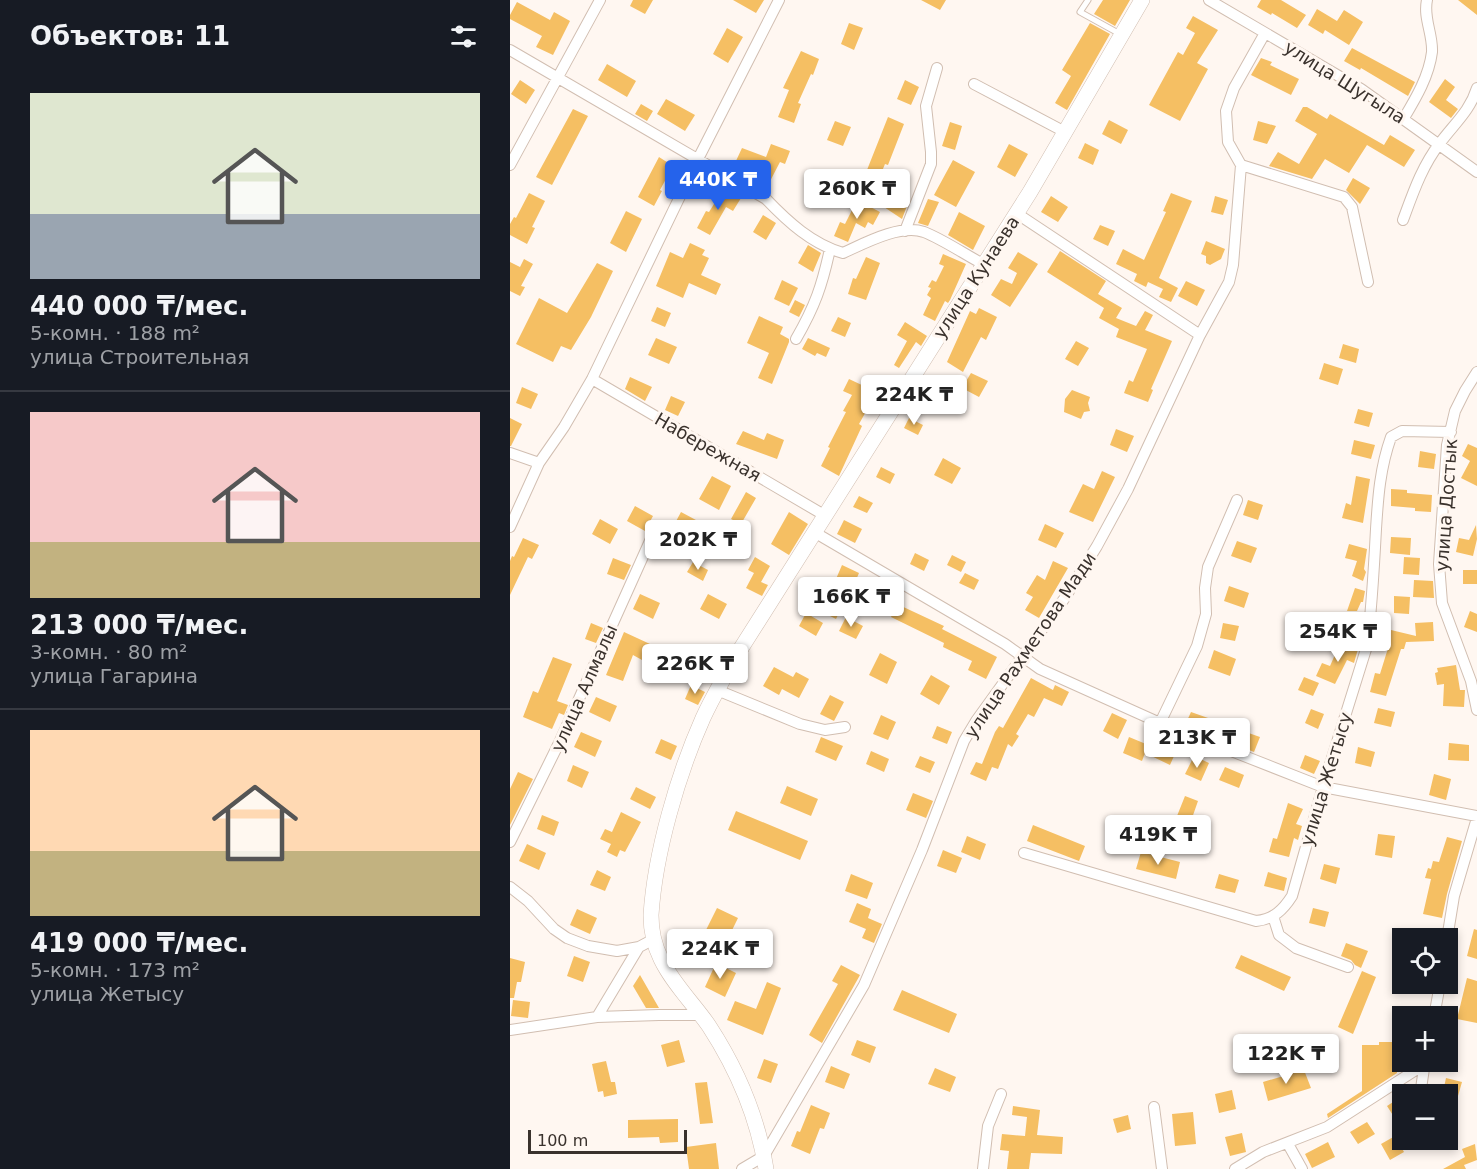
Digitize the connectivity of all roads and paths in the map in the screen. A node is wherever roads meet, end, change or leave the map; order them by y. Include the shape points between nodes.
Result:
1 (600, 0) edge
2 (779, 0) edge
3 (1088, 0) edge
4 (1142, 0) edge
5 (1209, 0) edge
6 (1427, 0) edge
7 (1265, 33) junction
8 (1122, 35) junction
9 (510, 50) edge
10 (937, 68) dead end
11 (557, 78) junction
12 (974, 84) dead end
13 (1477, 88) edge
14 (1404, 118) junction
15 (1065, 132) junction
16 (1439, 144) junction
17 (698, 159) junction
18 (510, 165) edge
19 (1241, 165) junction
20 (1477, 172) edge
21 (1016, 213) junction
22 (1403, 220) dead end
23 (905, 231) junction
24 (830, 249) junction
25 (983, 264) junction
26 (1368, 282) dead end
27 (1200, 335) junction
28 (796, 339) dead end
29 (1477, 372) edge
30 (592, 379) junction
31 (1450, 432) junction
32 (510, 453) edge
33 (539, 463) junction
34 (1237, 500) dead end
35 (824, 515) junction
36 (510, 528) edge
37 (654, 532) dead end
38 (814, 532) junction
39 (1023, 656) junction
40 (717, 690) junction
41 (1477, 710) edge
42 (1160, 723) junction
43 (845, 727) dead end
44 (1323, 787) junction
45 (1477, 817) edge
46 (510, 842) edge
47 (1024, 853) dead end
48 (510, 887) edge
49 (1273, 916) junction
50 (1449, 928) edge
51 (654, 939) junction
52 (639, 947) junction
53 (1348, 967) dead end
54 (700, 1015) junction
55 (597, 1017) junction
56 (510, 1030) edge
57 (1411, 1072) edge
58 (1001, 1094) dead end
59 (1154, 1107) dead end
60 (1288, 1144) junction
61 (765, 1163) edge
62 (742, 1169) edge
63 (983, 1169) edge
64 (1162, 1169) edge
65 (1235, 1169) edge
66 (1302, 1169) edge

1 - 11 street
2 - 17 street
3 - 8 lane via 1080,12
4 - 8 main road, улица Кунаева
5 - 7 street, улица Шугыла
6 - 14 street via 1432,51 1426,76
7 - 14 street, улица Шугыла
7 - 19 street via 1234,88 1226,111 1228,142
8 - 15 main road, улица Кунаева
9 - 11 street
10 - 23 street via 926,106 931,164
11 - 17 street
11 - 18 street
12 - 15 street
13 - 16 street via 1466,112
14 - 16 street, улица Шугыла
15 - 21 main road, улица Кунаева
16 - 20 street, улица Шугыла
16 - 22 street via 1416,183
17 - 24 street via 766,199 792,226
17 - 30 street
19 - 26 street via 1344,197 1352,207
19 - 27 street, улица Рахметова Мади via 1229,282
21 - 25 main road, улица Кунаева
21 - 27 street
23 - 24 street via 876,238 843,253
23 - 25 street via 923,232
24 - 28 street via 813,309
25 - 35 main road, улица Кунаева
27 - 39 street, улица Рахметова Мади via 1097,546
29 - 31 street, улица Достык via 1455,411
30 - 33 street
30 - 35 street, Набережная
31 - 41 street, улица Достык via 1439,564 1442,603 1471,681
31 - 44 street, улица Жетысу via 1402,431 1391,437 1380,477 1367,646
32 - 33 street
33 - 36 street
34 - 42 street via 1208,567 1206,614 1197,646
35 - 38 main road, улица Кунаева
37 - 46 street, улица Алмалы
38 - 39 street
38 - 40 main road, улица Кунаева
39 - 42 street via 1040,669
39 - 61 street, улица Рахметова Мади via 964,741 864,985
40 - 43 street via 800,724 825,730
40 - 51 main road, улица Кунаева via 703,717 670,814 657,870 651,917
42 - 44 street
44 - 45 street
44 - 49 street, улица Жетысу via 1292,896 1282,911
45 - 50 street
47 - 49 street via 1256,921
48 - 52 street via 567,938 618,951
49 - 53 street via 1279,935 1296,948
51 - 52 street
51 - 54 main road, улица Кунаева via 661,959
52 - 55 street
54 - 55 street
54 - 61 main road, улица Кунаева via 746,1097
55 - 56 street
57 - 60 street via 1326,1127
58 - 63 street via 988,1126
59 - 64 street
60 - 65 street via 1263,1152
60 - 66 street
61 - 62 street, улица Рахметова Мади

